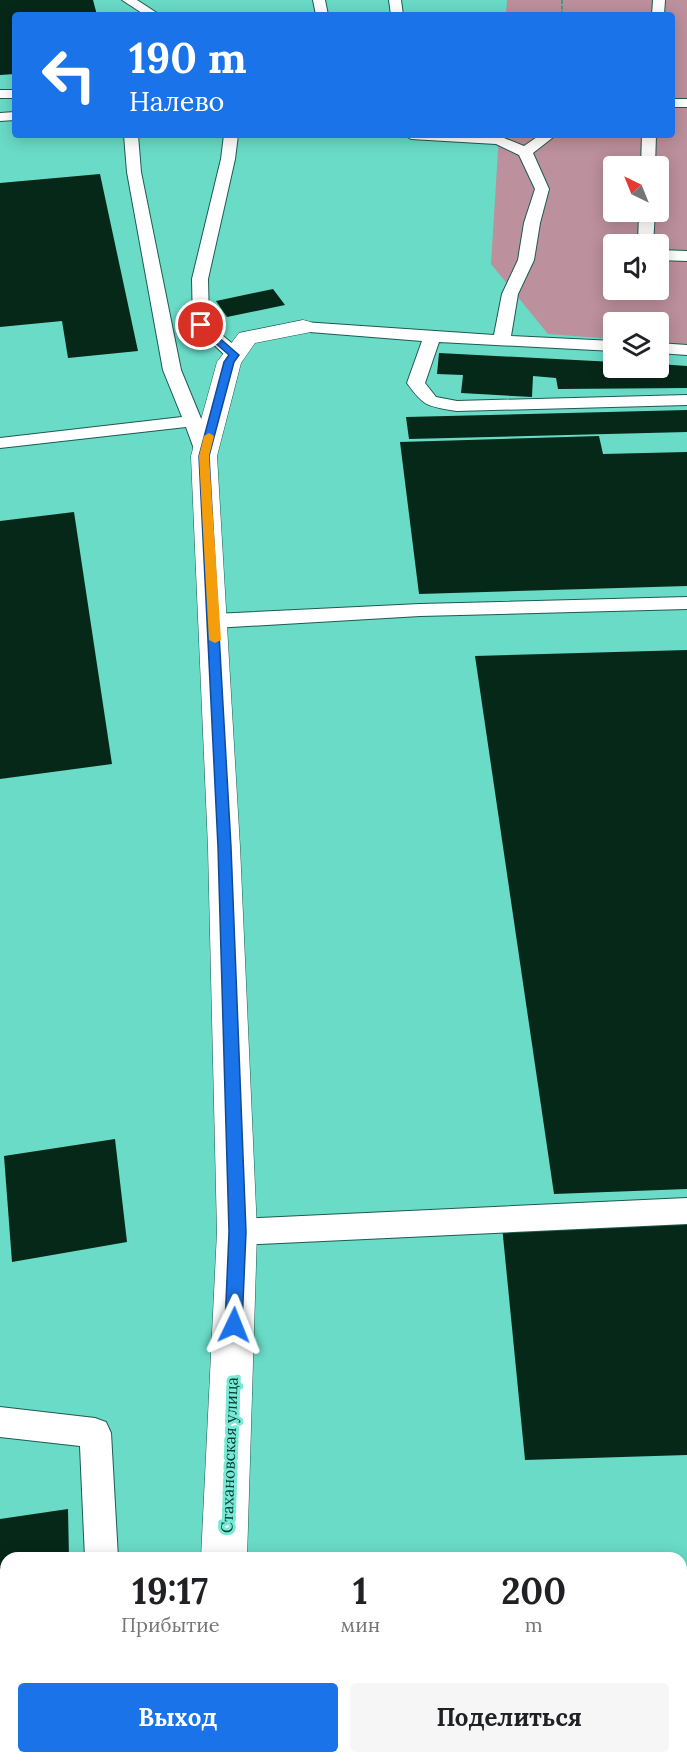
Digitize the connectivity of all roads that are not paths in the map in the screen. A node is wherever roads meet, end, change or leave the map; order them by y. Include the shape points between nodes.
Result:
1 (128, 0) edge
2 (149, 12) edge
3 (131, 138) edge
4 (231, 138) edge
5 (464, 138) edge
6 (545, 138) edge
7 (649, 138) edge
8 (525, 152) junction
9 (648, 156) edge
10 (669, 255) edge
11 (687, 256) edge
12 (303, 327) joint
13 (432, 337) junction
14 (502, 339) junction
15 (603, 344) edge
16 (669, 349) edge
17 (687, 350) edge
18 (234, 355) junction
19 (687, 400) edge
20 (194, 421) junction
21 (0, 443) edge
22 (204, 456) junction
23 (687, 603) edge
24 (214, 621) junction
25 (687, 1211) edge
26 (237, 1232) junction
27 (0, 1422) edge
28 (102, 1552) edge
29 (224, 1552) edge

1 - 2 lane
3 - 20 lane via 134,172 172,370
4 - 18 lane via 200,279 201,325
5 - 8 lane via 499,140
6 - 8 lane
7 - 9 lane
8 - 14 lane via 542,189 526,260 510,294
10 - 11 lane
12 - 13 lane
12 - 18 street, Стахановская улица via 248,338
13 - 14 lane
13 - 19 lane via 416,383 430,401 457,406
14 - 15 lane
16 - 17 lane
18 - 22 street, Стахановская улица
20 - 21 lane
20 - 22 lane
22 - 24 street, Стахановская улица
23 - 24 lane via 420,610
24 - 26 street, Стахановская улица
25 - 26 lane
26 - 29 street, Стахановская улица
27 - 28 lane via 94,1433

